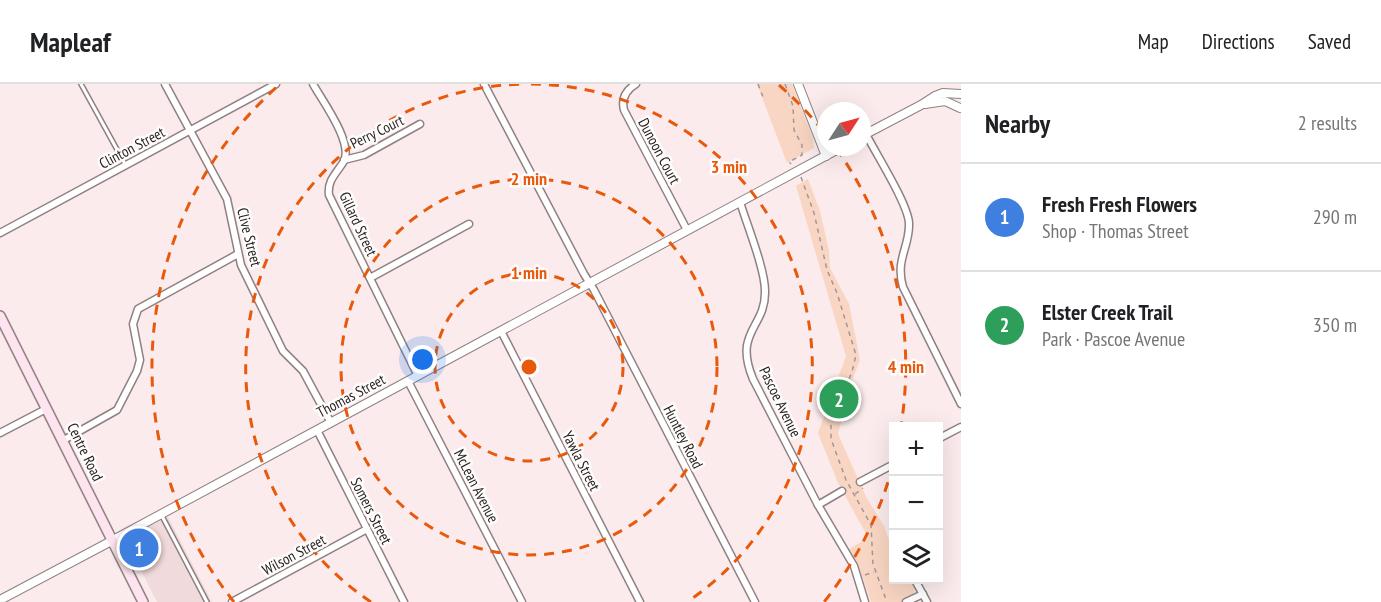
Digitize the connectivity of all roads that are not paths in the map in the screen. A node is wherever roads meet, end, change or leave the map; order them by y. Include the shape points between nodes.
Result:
1 (81, 84) edge
2 (165, 84) edge
3 (276, 84) edge
4 (313, 84) edge
5 (484, 84) edge
6 (636, 84) edge
7 (798, 84) edge
8 (961, 95) edge
9 (921, 105) junction
10 (961, 108) edge
11 (420, 124) dead end
12 (190, 130) junction
13 (871, 131) edge
14 (817, 133) edge
15 (871, 148) edge
16 (826, 156) edge
17 (344, 160) junction
18 (125, 165) junction
19 (740, 202) junction
20 (469, 224) dead end
21 (687, 230) junction
22 (0, 233) edge
23 (238, 254) junction
24 (370, 278) junction
25 (590, 283) junction
26 (0, 316) edge
27 (501, 331) junction
28 (417, 376) junction
29 (408, 381) junction
30 (961, 404) edge
31 (46, 409) junction
32 (331, 423) junction
33 (961, 427) edge
34 (317, 430) junction
35 (0, 433) edge
36 (943, 437) edge
37 (62, 441) junction
38 (889, 467) edge
39 (860, 482) dead end
40 (842, 491) dead end
41 (818, 505) junction
42 (161, 515) junction
43 (367, 529) junction
44 (112, 541) junction
45 (918, 584) edge
46 (923, 594) junction
47 (0, 600) edge
48 (143, 602) edge
49 (207, 602) edge
50 (232, 602) edge
51 (404, 602) edge
52 (522, 602) edge
53 (640, 602) edge
54 (755, 602) edge
55 (865, 602) edge
56 (906, 602) edge
57 (927, 602) edge

1 - 18 lane
2 - 12 street, Clive Street
3 - 12 street, Clinton Street
4 - 17 street via 345,143
5 - 25 street, Huntley Road
6 - 21 street, Dunoon Court via 624,96 624,110
7 - 14 street
8 - 9 street via 943,93
8 - 10 street
9 - 10 street via 945,101
9 - 13 street
11 - 17 street, Perry Court via 364,155
12 - 18 street, Clinton Street
12 - 23 street, Clive Street via 226,199
15 - 30 street via 908,216 900,267 903,287
16 - 19 street, Thomas Street
17 - 24 street, Gillard Street via 332,177 329,195
18 - 22 street, Clinton Street
19 - 21 street, Thomas Street
19 - 41 street, Pascoe Avenue via 765,287 764,306 747,341 748,364
20 - 24 street
21 - 25 street, Thomas Street
23 - 32 street, Clive Street via 283,351 303,371
23 - 37 street via 138,309 133,324 140,360 117,410
24 - 28 street, Gillard Street
25 - 27 street, Thomas Street
25 - 54 street, Huntley Road
26 - 31 main road, Centre Road
27 - 28 street, Thomas Street
27 - 53 street, Yawla Street
28 - 29 street, Thomas Street
29 - 32 street, Thomas Street
29 - 52 street, McLean Avenue
31 - 35 street
31 - 37 main road, Centre Road
32 - 34 street, Thomas Street
33 - 36 street
34 - 42 street, Thomas Street
34 - 43 street, Somers Street
37 - 44 main road, Centre Road
38 - 39 street
40 - 41 street
41 - 55 street, Pascoe Avenue via 851,561
42 - 44 street, Thomas Street
42 - 49 lane
43 - 50 street, Wilson Street
43 - 51 street, Somers Street
44 - 47 street, Thomas Street
44 - 48 main road, Centre Road
45 - 46 street
46 - 56 street
46 - 57 street

